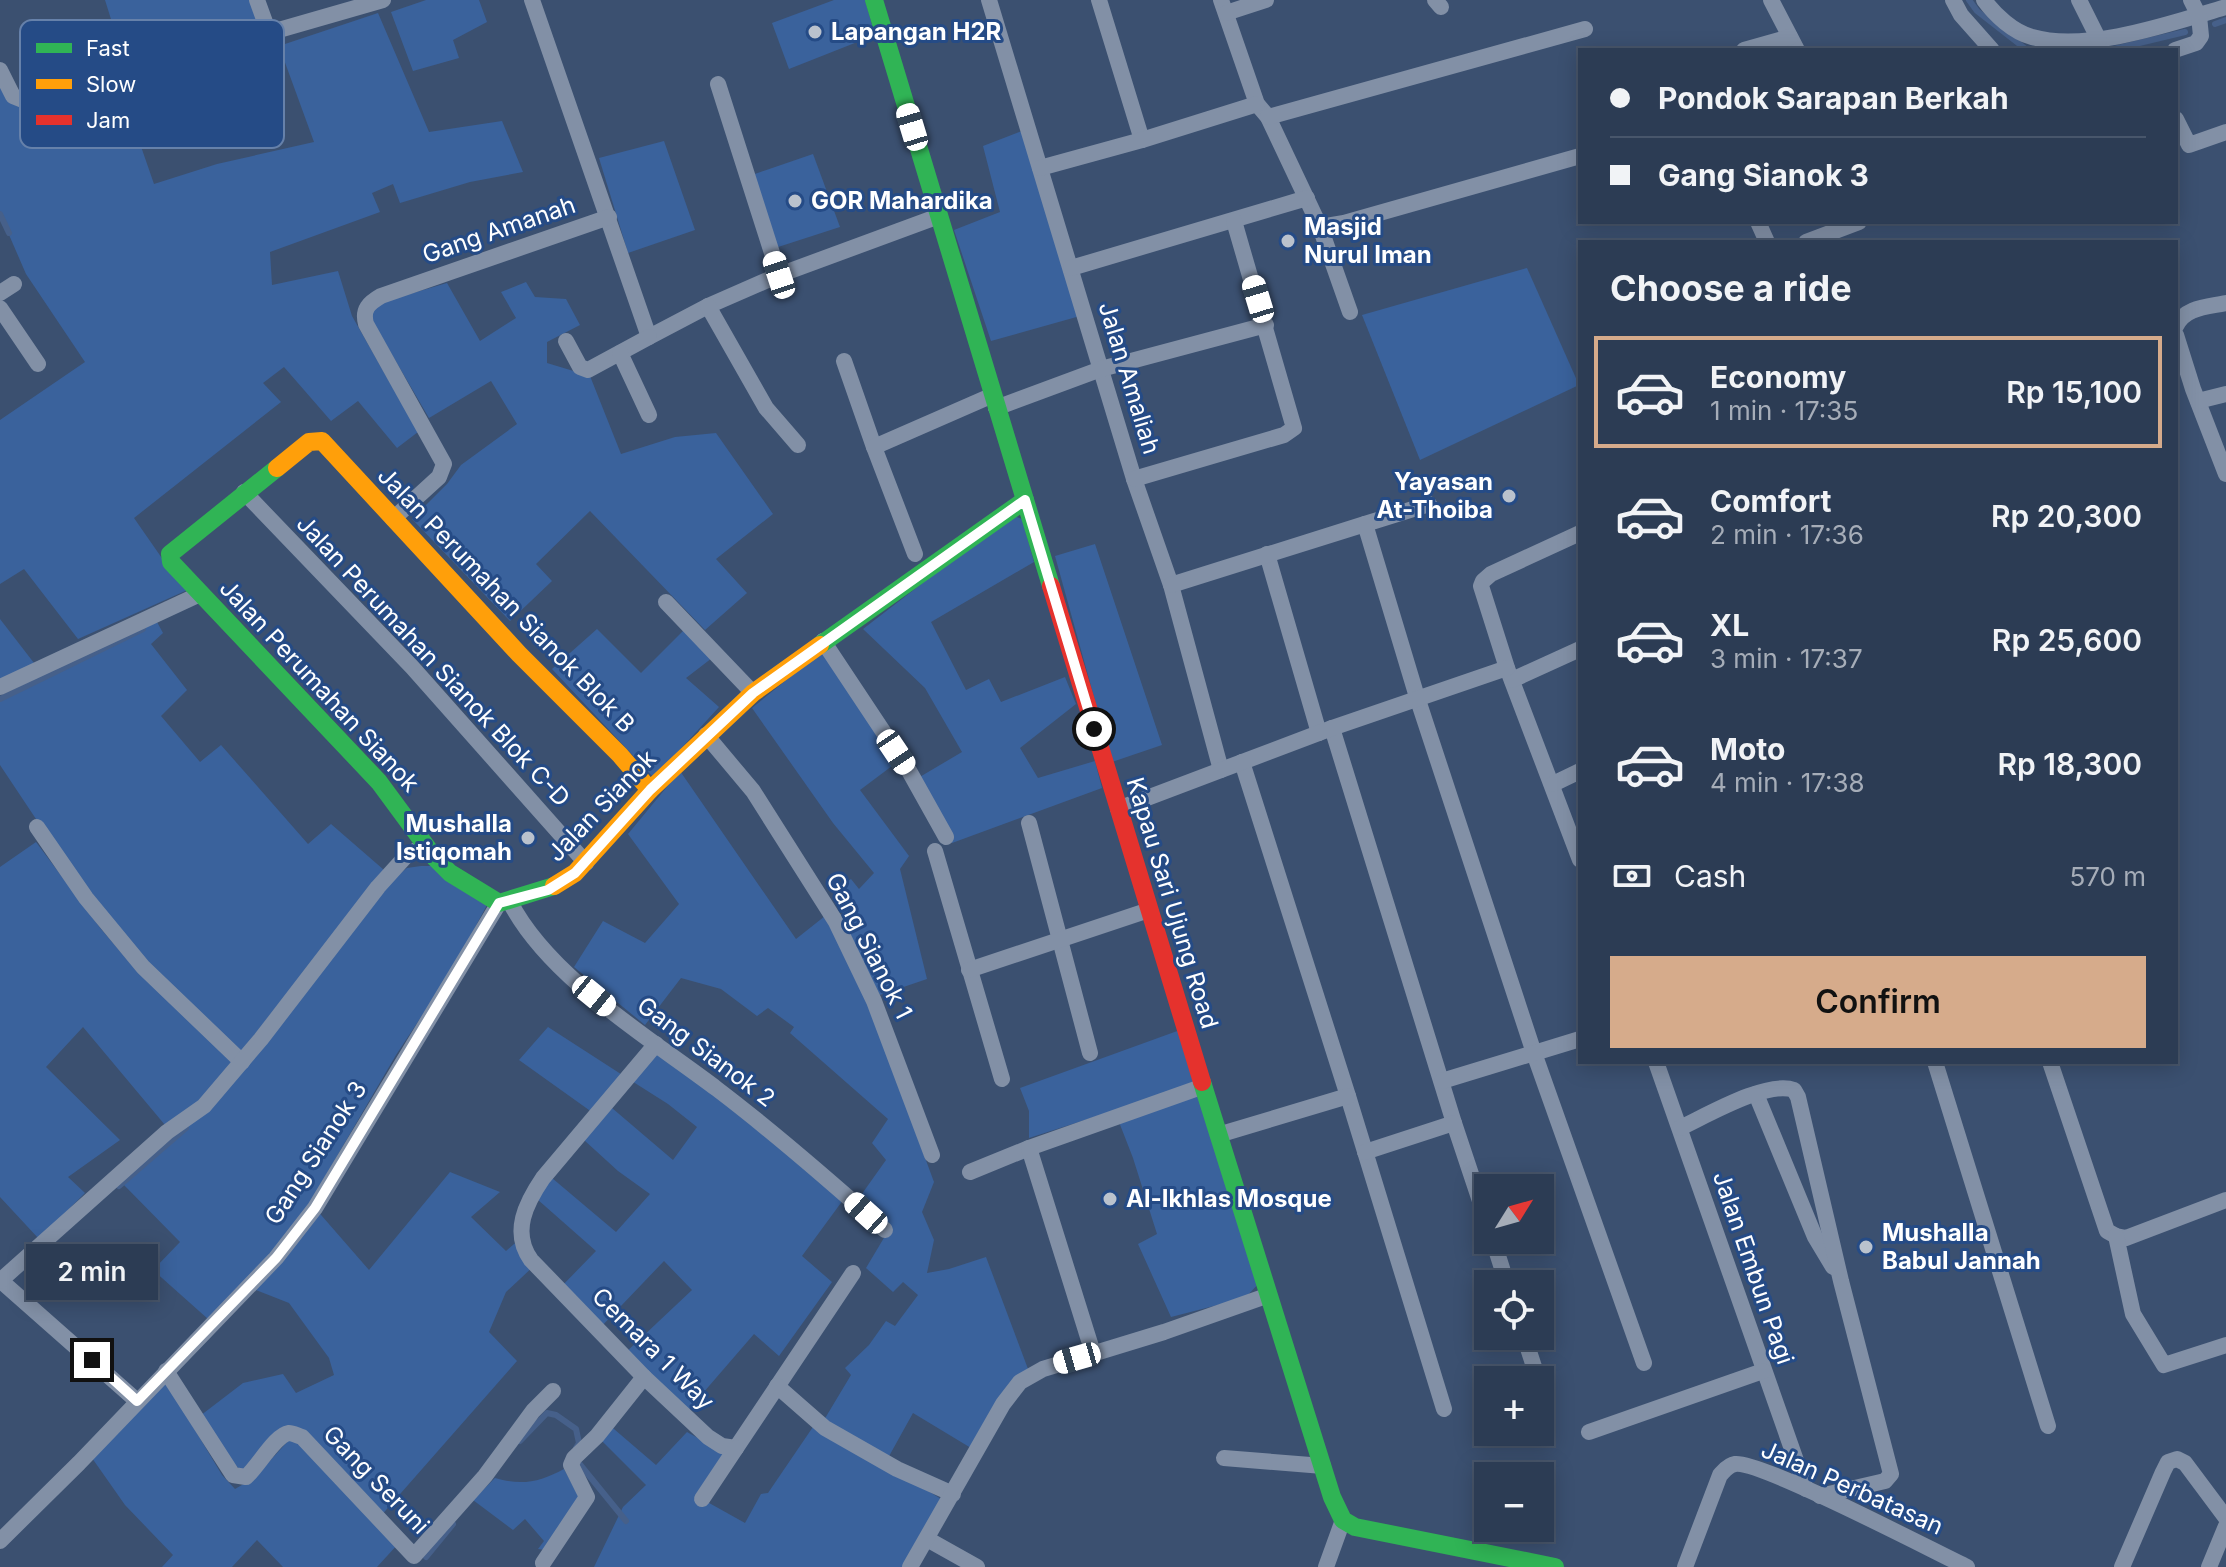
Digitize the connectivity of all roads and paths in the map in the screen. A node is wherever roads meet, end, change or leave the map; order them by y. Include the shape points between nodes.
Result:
1 (257, 0) edge
2 (383, 0) edge
3 (532, 0) edge
4 (874, 0) edge
5 (989, 0) edge
6 (1099, 0) edge
7 (1266, 0) edge
8 (1771, 0) edge
9 (1953, 0) edge
10 (1984, 0) edge
11 (2079, 0) edge
12 (1223, 6) edge
13 (2226, 7) edge
14 (2195, 8) edge
15 (264, 20) edge
16 (284, 29) edge
17 (1585, 29) dead end
18 (2099, 40) junction
19 (1794, 44) edge
20 (1761, 48) edge
21 (1990, 48) edge
22 (2178, 49) edge
23 (0, 70) edge
24 (718, 84) dead end
25 (20, 99) edge
26 (1262, 110) junction
27 (2178, 123) edge
28 (2226, 132) edge
29 (1142, 140) junction
30 (1578, 157) edge
31 (1040, 168) junction
32 (1307, 198) junction
33 (939, 216) junction
34 (609, 217) junction
35 (1234, 221) junction
36 (1854, 224) edge
37 (1320, 227) junction
38 (1811, 240) edge
39 (1071, 268) junction
40 (779, 275) junction
41 (2226, 303) edge
42 (708, 306) junction
43 (0, 308) edge
44 (1350, 312) dead end
45 (2178, 321) edge
46 (1266, 325) junction
47 (649, 337) junction
48 (566, 341) dead end
49 (2178, 341) edge
50 (620, 353) junction
51 (844, 361) dead end
52 (38, 364) dead end
53 (1101, 369) junction
54 (2226, 394) edge
55 (994, 401) junction
56 (2198, 401) junction
57 (649, 415) dead end
58 (798, 445) dead end
59 (874, 447) junction
60 (2226, 474) edge
61 (1134, 479) junction
62 (244, 492) junction
63 (1025, 500) junction
64 (1429, 504) dead end
65 (393, 519) junction
66 (1365, 524) junction
67 (1578, 534) edge
68 (915, 554) dead end
69 (1267, 554) junction
70 (1171, 585) junction
71 (200, 594) junction
72 (666, 602) dead end
73 (823, 641) junction
74 (1578, 650) edge
75 (1510, 674) junction
76 (0, 687) edge
77 (753, 693) junction
78 (1417, 697) junction
79 (1326, 730) junction
80 (706, 735) junction
81 (1242, 762) junction
82 (1221, 770) junction
83 (1578, 772) edge
84 (1553, 784) junction
85 (650, 790) junction
86 (1118, 809) junction
87 (1029, 823) dead end
88 (37, 827) dead end
89 (946, 837) dead end
90 (424, 846) junction
91 (935, 851) dead end
92 (1578, 854) edge
93 (586, 863) junction
94 (505, 903) junction
95 (1149, 910) junction
96 (1059, 939) junction
97 (969, 970) junction
98 (1578, 1040) edge
99 (656, 1044) junction
100 (1090, 1053) dead end
101 (1534, 1053) junction
102 (242, 1062) junction
103 (1657, 1064) edge
104 (1936, 1064) edge
105 (2051, 1064) edge
106 (1002, 1079) dead end
107 (1442, 1081) junction
108 (1204, 1086) junction
109 (1756, 1094) junction
110 (1348, 1096) junction
111 (1454, 1123) junction
112 (1680, 1128) junction
113 (1218, 1135) junction
114 (1029, 1148) junction
115 (1365, 1152) junction
116 (932, 1155) dead end
117 (1814, 1169) junction
118 (970, 1172) dead end
119 (1790, 1176) junction
120 (1474, 1183) edge
121 (2226, 1200) edge
122 (885, 1230) dead end
123 (2116, 1236) junction
124 (853, 1273) dead end
125 (0, 1280) edge
126 (1841, 1281) junction
127 (1269, 1295) junction
128 (2226, 1345) edge
129 (1093, 1353) junction
130 (1644, 1363) dead end
131 (166, 1371) junction
132 (1763, 1371) junction
133 (644, 1377) junction
134 (777, 1386) junction
135 (553, 1391) dead end
136 (137, 1401) junction
137 (1444, 1409) dead end
138 (2048, 1426) dead end
139 (1589, 1432) dead end
140 (736, 1448) junction
141 (1224, 1458) dead end
142 (1323, 1466) junction
143 (1813, 1492) junction
144 (953, 1494) junction
145 (702, 1499) dead end
146 (2226, 1518) edge
147 (1343, 1520) junction
148 (2226, 1526) edge
149 (927, 1539) junction
150 (0, 1541) edge
151 (543, 1563) dead end
152 (910, 1567) edge
153 (977, 1567) edge
154 (1326, 1567) edge
155 (1555, 1567) edge
156 (1685, 1567) edge
157 (1967, 1567) edge
158 (2122, 1567) edge
159 (2209, 1567) edge

1 - 15 street
2 - 16 street
3 - 34 street
4 - 33 street, Kapau Sari Ujung Road
5 - 31 street, Jalan Amaliah
6 - 29 street
7 - 12 street
8 - 19 street
9 - 21 street
10 - 18 street via 2030,37 2068,43
11 - 18 street
12 - 26 street
13 - 14 street
14 - 18 street
14 - 22 street via 2201,36
17 - 26 street
19 - 20 street
23 - 25 street via 13,96
24 - 40 street
26 - 29 street
26 - 32 street
27 - 28 street via 2189,145
29 - 31 street
30 - 37 street
31 - 39 street, Jalan Amaliah
32 - 35 street
32 - 37 street
33 - 40 street
33 - 55 street, Kapau Sari Ujung Road
34 - 47 street, Gang Amanah
34 - 65 street, Gang Amanah via 368,305 366,324 444,464 439,477
35 - 39 street
35 - 46 street
36 - 38 street
37 - 44 street
39 - 53 street, Jalan Amaliah
40 - 42 street
41 - 45 street via 2189,311
42 - 47 street
42 - 58 street via 766,408
43 - 52 street
46 - 53 street
46 - 61 street via 1294,422 1292,431
47 - 50 street
48 - 50 street via 586,370
49 - 56 street
50 - 57 street
51 - 59 street
53 - 55 street
53 - 61 street, Jalan Amaliah
54 - 56 street
55 - 59 street
55 - 63 street, Kapau Sari Ujung Road
56 - 60 street
59 - 68 street
61 - 70 street, Jalan Amaliah
62 - 65 street, Jalan Perumahan Sianok Blok B via 318,440
62 - 71 street, Jalan Perumahan Sianok via 170,554
62 - 93 street, Jalan Perumahan Sianok Blok C-D via 412,667
63 - 73 street, Jalan Sianok
63 - 86 street, Kapau Sari Ujung Road
64 - 66 street
65 - 85 street, Jalan Perumahan Sianok Blok B
66 - 69 street
66 - 78 street
67 - 75 street via 1481,583
69 - 70 street
69 - 79 street
70 - 82 street, Jalan Amaliah
71 - 76 street
71 - 90 street, Jalan Perumahan Sianok via 379,782
72 - 77 street
73 - 77 street, Jalan Sianok
73 - 89 street
74 - 75 street
75 - 78 street
75 - 84 street
77 - 80 street, Jalan Sianok
78 - 79 street
78 - 101 street
79 - 81 street
79 - 107 street
80 - 85 street, Jalan Sianok
80 - 116 street, Gang Sianok 1 via 753,791 836,922 874,1001
81 - 82 street
81 - 110 street
82 - 86 street
83 - 84 street
84 - 92 street
85 - 93 street, Jalan Sianok
86 - 95 street, Kapau Sari Ujung Road
87 - 96 street
88 - 102 street via 143,967
90 - 94 street via 450,873
90 - 102 street via 407,855 378,887
91 - 97 street
93 - 94 street, Jalan Sianok via 548,890
94 - 99 street, Gang Sianok 2 via 576,982
94 - 131 street, Gang Sianok 3 via 315,1208 276,1258
95 - 96 street
95 - 108 street, Kapau Sari Ujung Road
96 - 97 street
96 - 100 street
97 - 106 street
98 - 101 street
99 - 122 street, Gang Sianok 2 via 795,1150
99 - 133 street, Cemara 1 Way via 543,1178 527,1201 521,1226 531,1260
101 - 107 street
101 - 130 street
102 - 125 street via 204,1106 167,1132
103 - 112 street, Jalan Embun Pagi
104 - 138 street
105 - 123 street via 2103,1226
107 - 111 street
108 - 113 street, Kapau Sari Ujung Road
108 - 114 street
109 - 112 street
109 - 117 street via 1779,1087 1797,1094
109 - 119 street
110 - 113 street
110 - 115 street
111 - 115 street
111 - 120 street
112 - 132 street, Jalan Embun Pagi
113 - 127 street, Kapau Sari Ujung Road
114 - 118 street
114 - 129 street
115 - 137 street
117 - 119 street
117 - 126 street
119 - 126 street via 1815,1237
121 - 123 street via 2139,1235
123 - 128 street via 2133,1314 2164,1365
124 - 134 street
125 - 136 street
126 - 143 street via 1891,1474 1885,1481
127 - 129 street
127 - 142 street, Kapau Sari Ujung Road
129 - 144 street via 1043,1369 1013,1389
131 - 135 street, Gang Seruni via 233,1475 246,1477 289,1433 302,1437 414,1556
131 - 136 street, Gang Sianok 3
132 - 139 street
132 - 143 street, Jalan Embun Pagi
133 - 140 street, Cemara 1 Way via 708,1437
133 - 151 street via 571,1465 587,1497
134 - 140 street
134 - 144 street via 825,1428
136 - 150 street, Gang Sianok 3
140 - 145 street
141 - 142 street
142 - 147 street, Kapau Sari Ujung Road
143 - 156 street, Jalan Perbatasan via 1741,1464 1727,1468
143 - 157 street, Jalan Perbatasan
144 - 149 street
146 - 158 street via 2185,1463 2171,1460
147 - 154 street
147 - 155 street via 1390,1535
148 - 159 street
149 - 152 street
149 - 153 street

